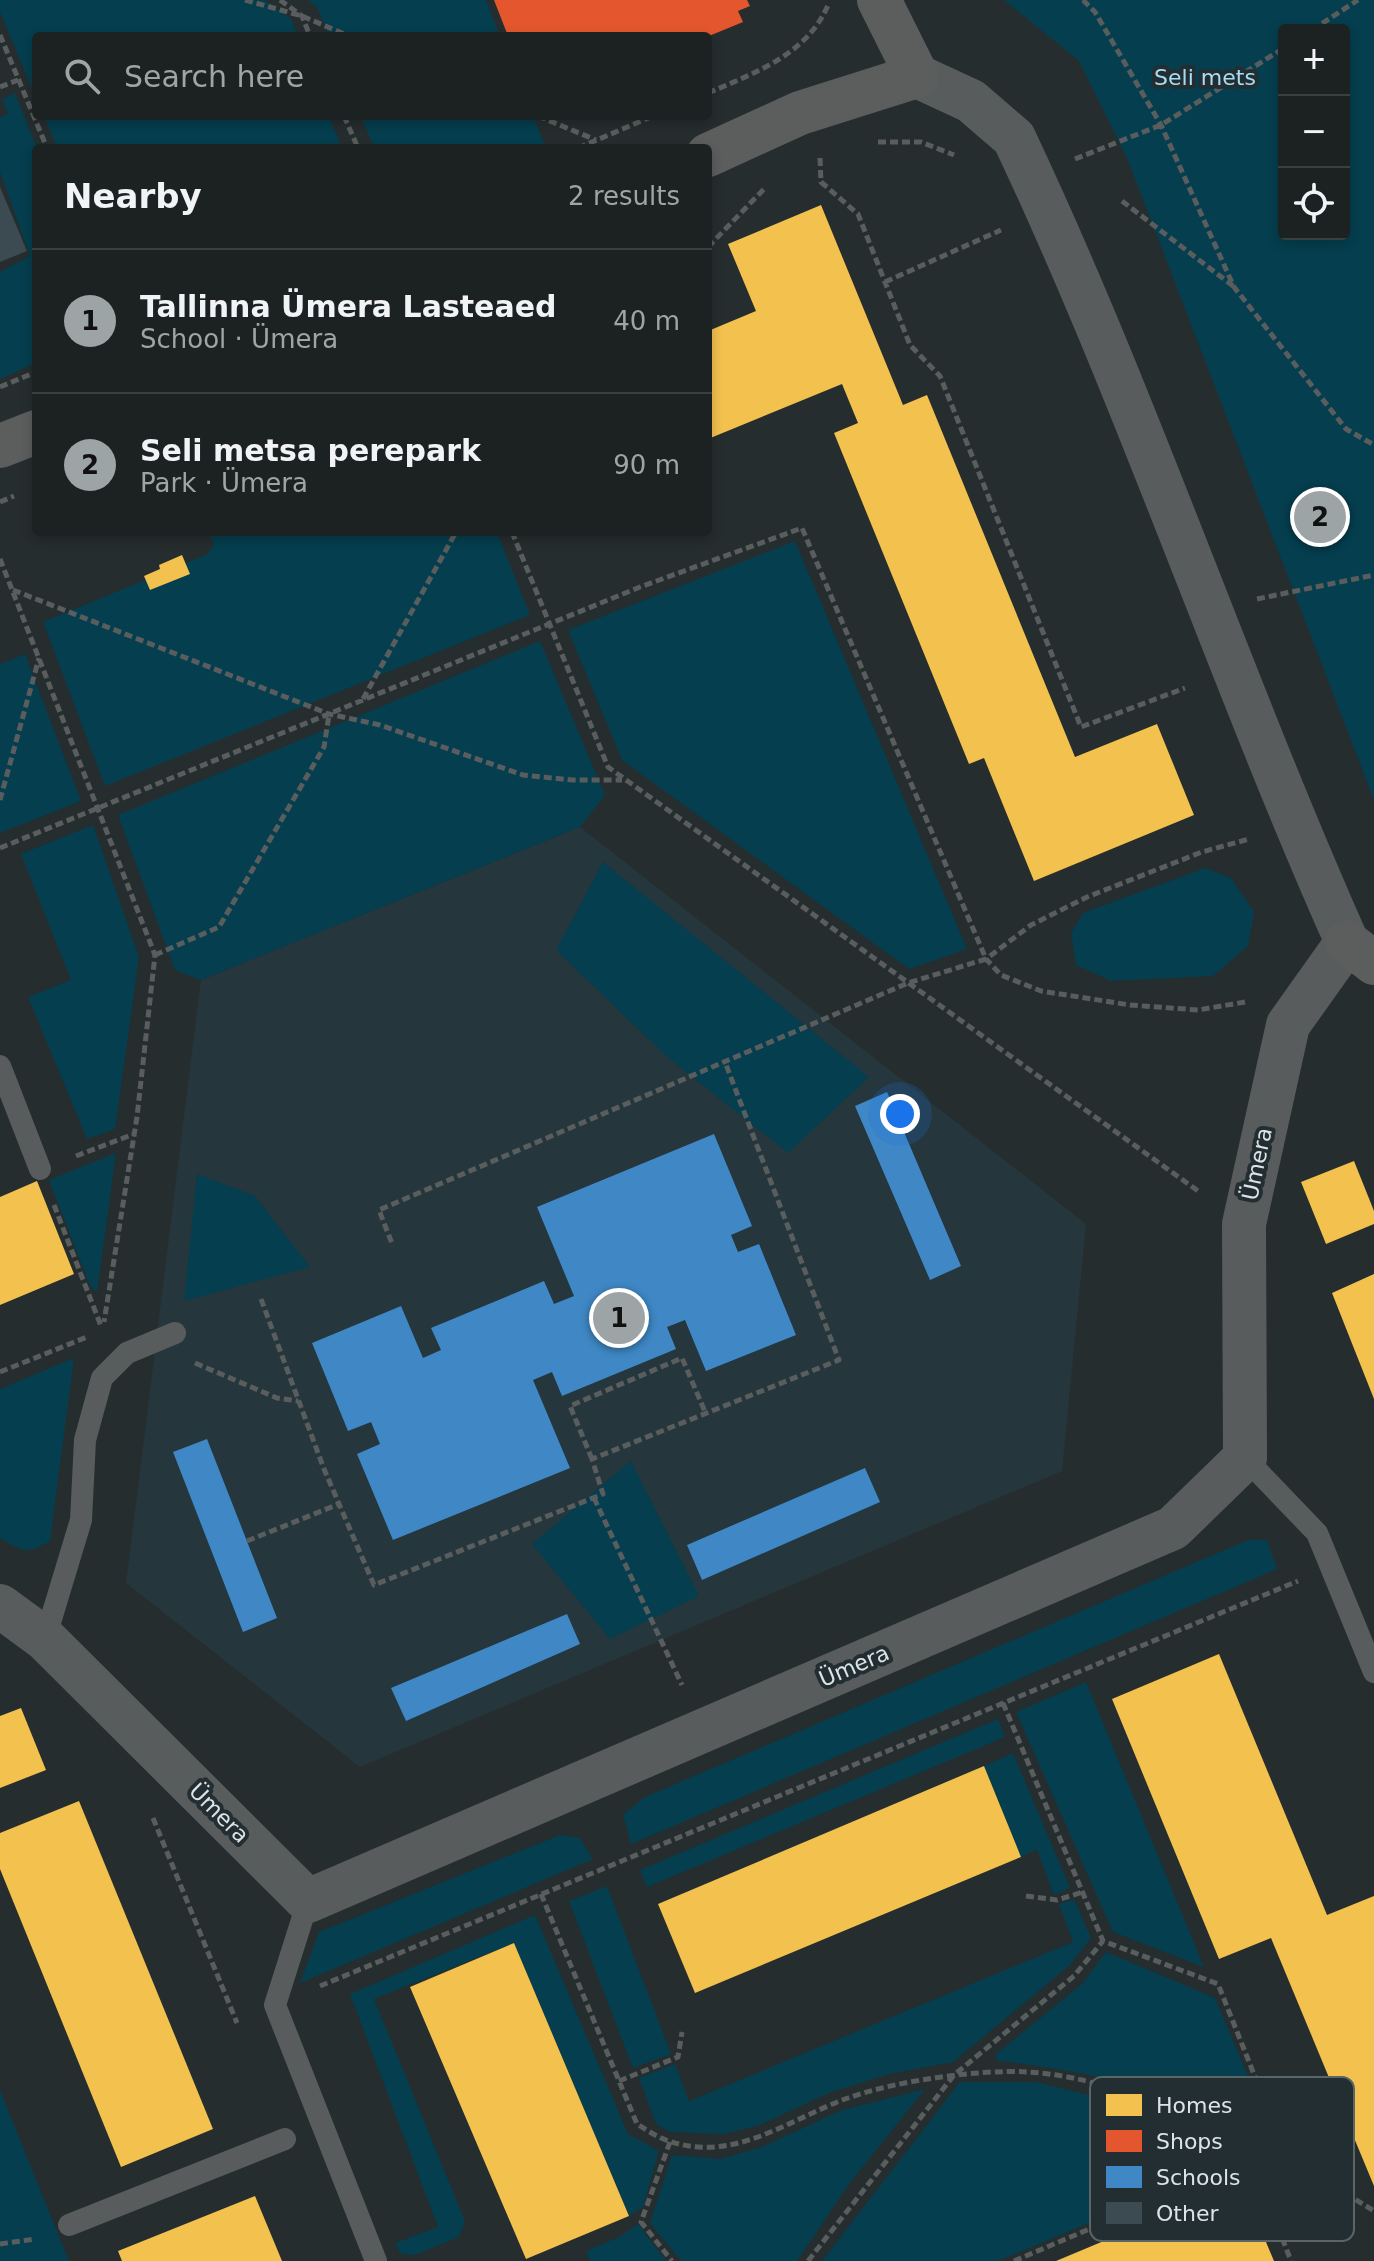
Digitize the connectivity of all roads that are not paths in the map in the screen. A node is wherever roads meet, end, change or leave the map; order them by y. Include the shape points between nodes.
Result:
1 (879, 0) edge
2 (917, 76) junction
3 (712, 153) edge
4 (32, 434) edge
5 (0, 446) edge
6 (1360, 953) edge
7 (0, 1066) edge
8 (40, 1169) road end
9 (175, 1333) road end
10 (1245, 1458) junction
11 (0, 1606) edge
12 (45, 1639) junction
13 (1374, 1672) edge
14 (308, 1901) junction
15 (285, 2139) dead end
16 (69, 2225) dead end
17 (376, 2261) edge

1 - 2 street
2 - 3 street via 800,113
2 - 6 street via 971,101 1014,138 1214,611 1297,831
4 - 5 street
6 - 10 street, Ümera via 1288,1025 1244,1224
7 - 8 lane
9 - 12 lane via 127,1353 102,1378 85,1440 81,1520
10 - 13 lane via 1317,1533
10 - 14 street, Ümera via 1173,1528
11 - 12 street, Ümera
12 - 14 street, Ümera
14 - 17 lane via 275,2005
15 - 16 lane

